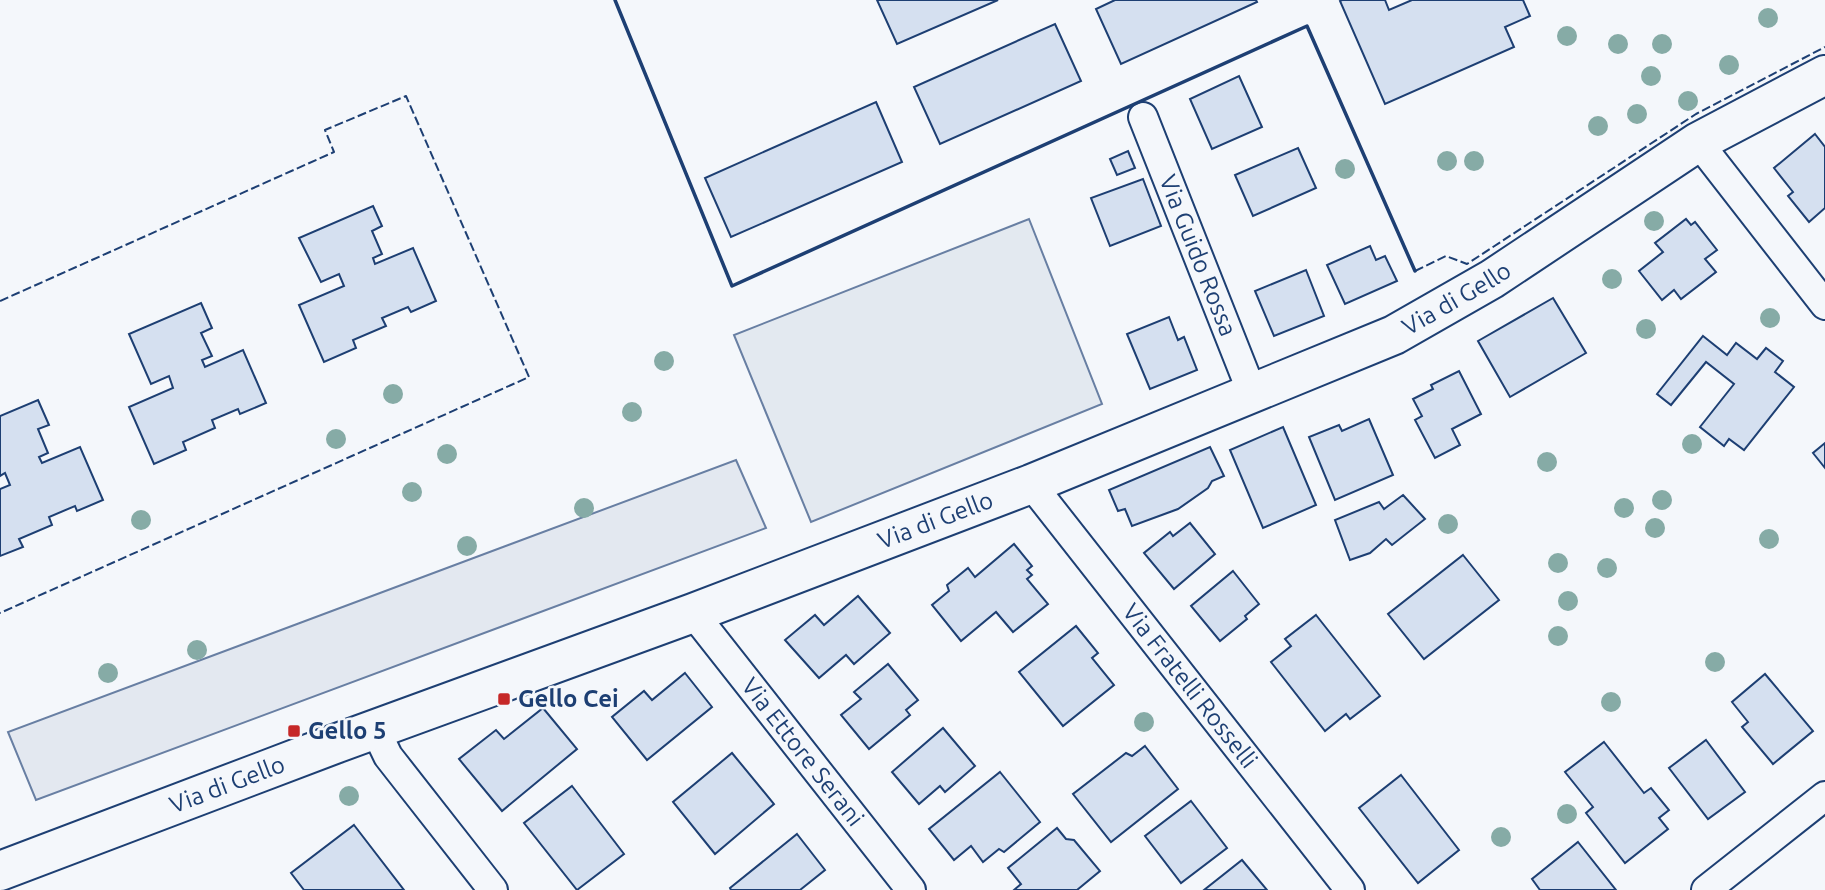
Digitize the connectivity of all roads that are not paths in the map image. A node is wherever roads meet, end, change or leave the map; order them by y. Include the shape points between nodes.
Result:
1 (1825, 75) edge
2 (1143, 117) dead end
3 (1698, 142) junction
4 (1825, 305) edge
5 (1253, 395) junction
6 (1031, 484) junction
7 (693, 613) junction
8 (375, 729) junction
9 (1825, 796) edge
10 (0, 871) edge
11 (493, 890) edge
12 (911, 890) edge
13 (1350, 890) edge
14 (1706, 890) edge

1 - 3 street, Via di Gello
2 - 5 street, Via Guido Rossa
3 - 4 street
3 - 5 street, Via di Gello via 1419,322
5 - 6 street, Via di Gello
6 - 7 street, Via di Gello
6 - 13 street, Via Fratelli Rosselli
7 - 8 street, Via di Gello
7 - 12 street, Via Ettore Serani
8 - 10 street, Via di Gello
8 - 11 street via 388,756
9 - 14 street

